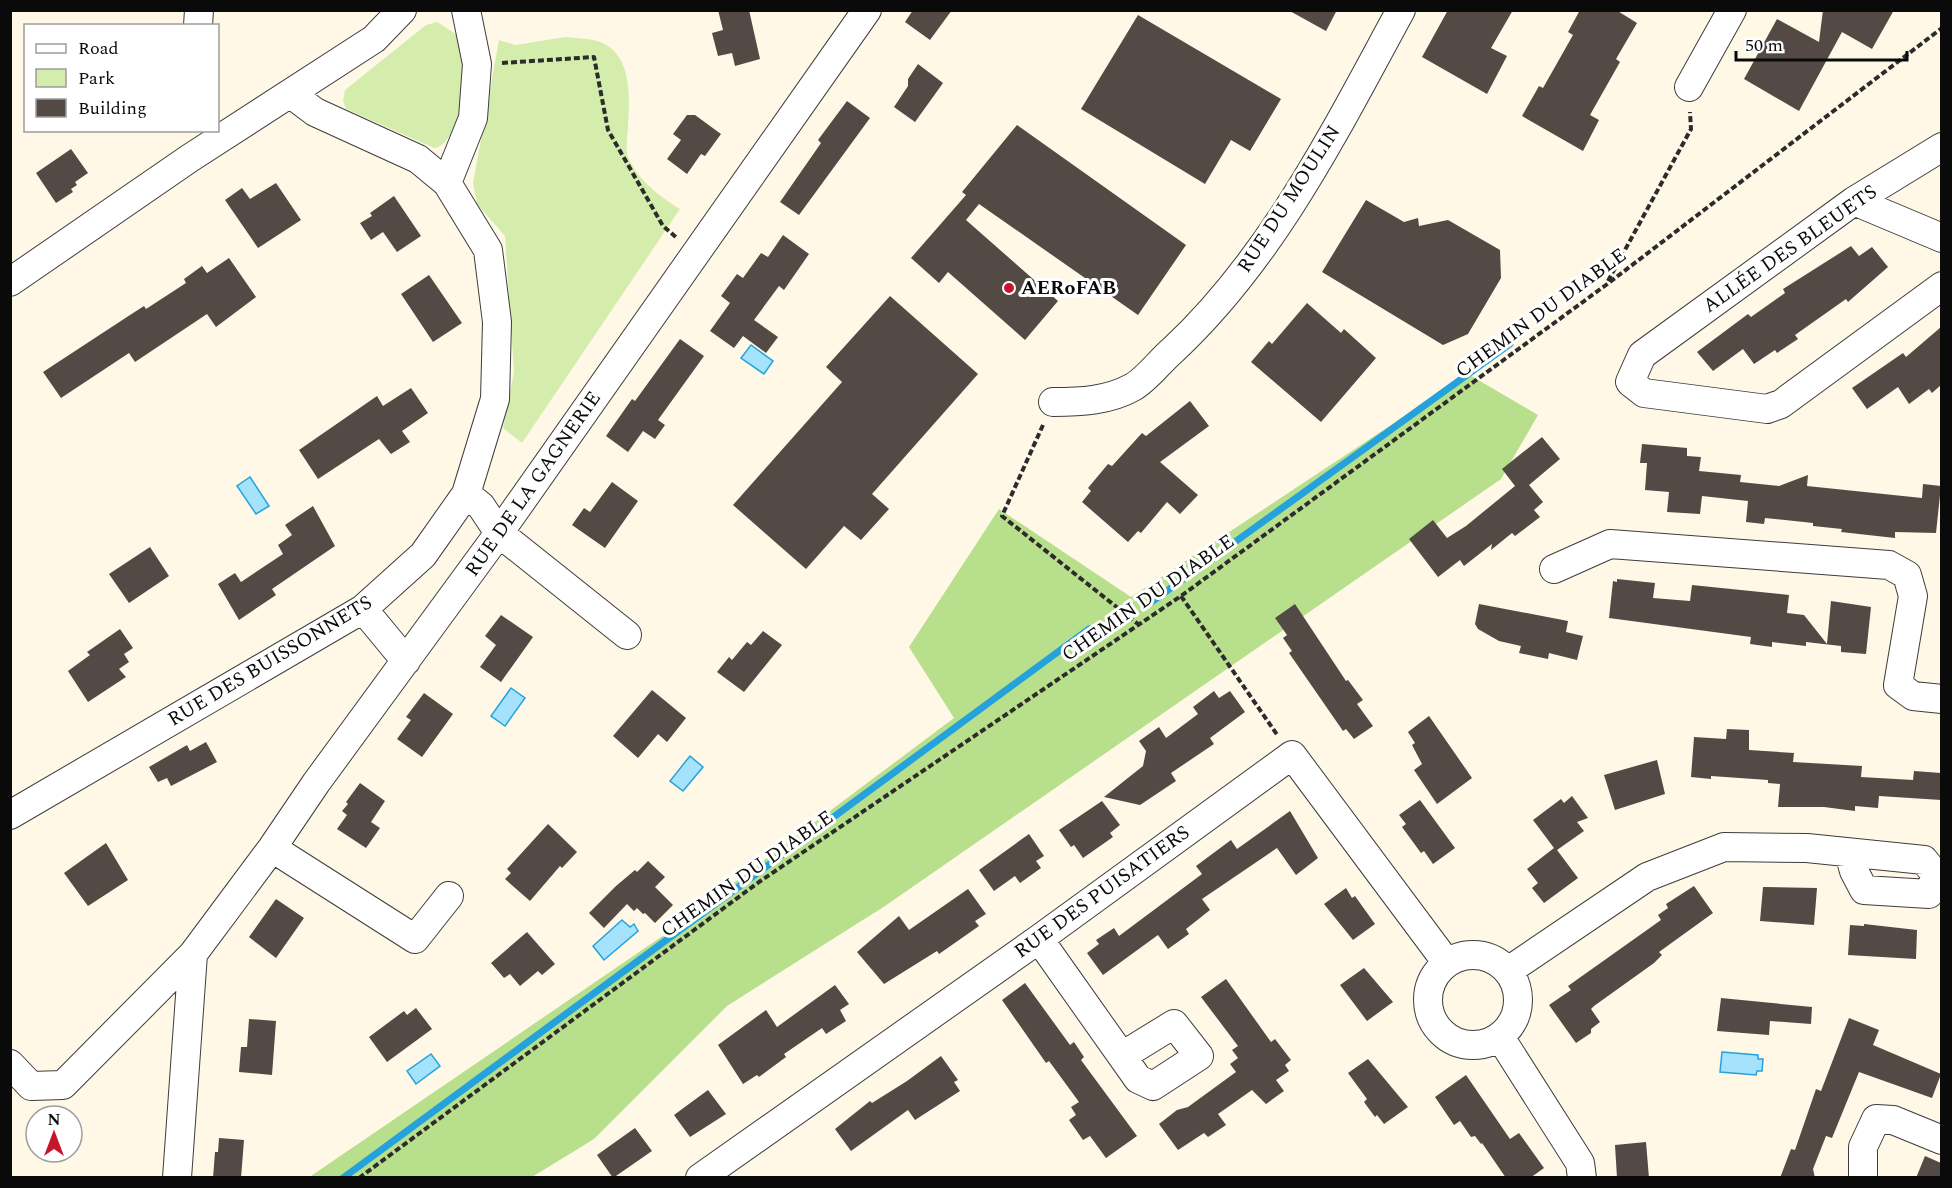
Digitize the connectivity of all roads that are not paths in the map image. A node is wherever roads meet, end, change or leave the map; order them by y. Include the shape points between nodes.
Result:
1 (402, 10) edge
2 (466, 10) edge
3 (867, 10) edge
4 (1401, 10) edge
5 (1732, 10) edge
6 (1689, 87) road end
7 (291, 94) junction
8 (219, 130) edge
9 (215, 132) edge
10 (191, 144) edge
11 (1941, 147) edge
12 (447, 183) junction
13 (1854, 201) junction
14 (1941, 238) edge
15 (10, 282) edge
16 (1941, 286) edge
17 (1053, 402) road end
18 (465, 495) junction
19 (499, 533) junction
20 (1554, 569) dead end
21 (363, 609) junction
22 (627, 635) dead end
23 (406, 661) junction
24 (1941, 699) edge
25 (10, 815) edge
26 (272, 849) junction
27 (1849, 853) dead end
28 (449, 896) dead end
29 (1040, 939) junction
30 (193, 954) junction
31 (1447, 963) junction
32 (1508, 971) junction
33 (1500, 1037) junction
34 (1122, 1056) dead end
35 (10, 1064) edge
36 (1941, 1140) edge
37 (177, 1178) edge
38 (700, 1178) edge
39 (1582, 1178) edge
40 (1863, 1178) edge

1 - 7 street via 374,39
2 - 12 street via 477,64 473,118
3 - 19 street, RUE DE LA GAGNERIE
4 - 17 street, RUE DU MOULIN via 1328,143 1262,247 1200,324 1133,387 1091,402
5 - 6 street
7 - 8 street
7 - 12 street, RUE DES BUISSONNETS via 315,112 418,159
9 - 10 street
10 - 15 street
11 - 13 street, ALLÉE DES BLEUETS
12 - 18 street, RUE DES BUISSONNETS via 488,250 497,322 495,399
13 - 14 street
13 - 16 street, ALLÉE DES BLEUETS via 1642,355 1630,382 1644,393 1767,409 1781,404
18 - 19 street via 481,506
18 - 21 street, RUE DES BUISSONNETS via 423,555
19 - 22 street
19 - 23 street, RUE DE LA GAGNERIE
20 - 24 street via 1610,544 1889,565 1907,575 1913,596 1898,685 1913,696
21 - 23 street
21 - 25 street, RUE DES BUISSONNETS
23 - 26 street, RUE DE LA GAGNERIE
26 - 28 street via 415,939
26 - 30 street, RUE DE LA GAGNERIE
27 - 32 street via 1724,847 1647,877
29 - 31 street, RUE DES PUISATIERS via 1292,755
29 - 34 street
29 - 38 street, RUE DES PUISATIERS
30 - 35 street, RUE DE LA GAGNERIE via 63,1085 31,1086
30 - 37 street
31 - 32 street via 1459,956 1485,956
31 - 33 street via 1429,985 1429,1014 1435,1027 1445,1037 1466,1045 1487,1044
32 - 33 street via 1517,991 1517,1013
33 - 39 street via 1580,1163
36 - 40 street via 1893,1120 1876,1119 1863,1147

